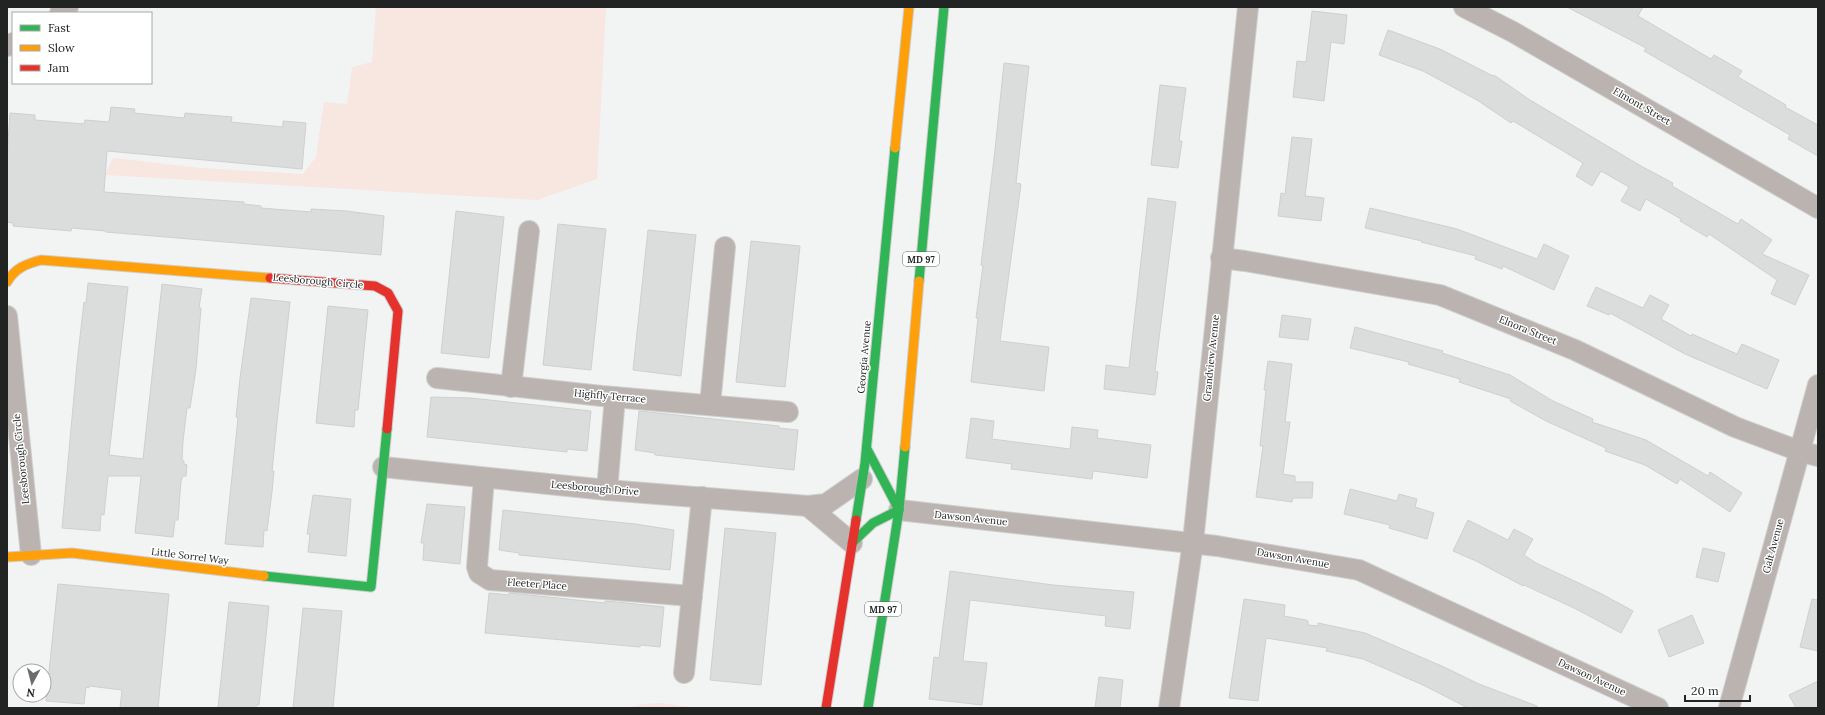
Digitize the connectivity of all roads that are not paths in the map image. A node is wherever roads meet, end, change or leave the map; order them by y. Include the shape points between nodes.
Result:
1 (909, 7) edge
2 (944, 7) edge
3 (1248, 7) edge
4 (1464, 7) edge
5 (1818, 208) edge
6 (529, 231) dead end
7 (725, 247) dead end
8 (1221, 258) junction
9 (7, 282) edge
10 (7, 316) edge
11 (437, 378) dead end
12 (1818, 385) edge
13 (511, 386) junction
14 (615, 397) junction
15 (710, 405) junction
16 (788, 412) dead end
17 (867, 449) junction
18 (1799, 452) junction
19 (1818, 456) edge
20 (383, 467) junction
21 (484, 478) junction
22 (862, 479) junction
23 (607, 490) junction
24 (702, 497) junction
25 (808, 506) junction
26 (899, 510) junction
27 (1192, 542) junction
28 (852, 543) junction
29 (31, 555) junction
30 (7, 557) edge
31 (370, 587) joint
32 (692, 596) junction
33 (684, 673) dead end
34 (826, 708) edge
35 (868, 708) edge
36 (1170, 708) edge
37 (1658, 708) edge
38 (1729, 708) edge

1 - 17 main road, Georgia Avenue
2 - 26 main road, MD 97
3 - 8 street, Grandview Avenue
4 - 5 street, Elmont Street via 1513,32
6 - 13 street
7 - 15 street
8 - 18 street, Elnora Street via 1440,295 1575,350 1735,427
8 - 27 street, Grandview Avenue
9 - 20 main road, Leesborough Circle via 22,265 41,260 374,286 388,293 398,311
10 - 29 street, Leesborough Circle
11 - 13 street, Highfly Terrace
12 - 18 street, Galt Avenue
13 - 14 street, Highfly Terrace
14 - 15 street, Highfly Terrace
14 - 23 street
15 - 16 street, Highfly Terrace
17 - 22 main road, Georgia Avenue
17 - 26 main road
18 - 19 street, Elnora Street
18 - 38 street, Galt Avenue
20 - 21 street, Leesborough Drive
20 - 31 main road, Leesborough Circle
21 - 23 street, Leesborough Drive
21 - 32 street, Fleeter Place via 477,567 479,573 490,580
22 - 25 street, Leesborough Drive via 826,504
22 - 28 main road, Georgia Avenue
23 - 24 street, Leesborough Drive
24 - 25 street, Leesborough Drive
24 - 32 street
25 - 28 street
26 - 27 street, Dawson Avenue
26 - 28 main road via 873,524
26 - 35 main road, MD 97
27 - 36 street, Grandview Avenue
27 - 37 street, Dawson Avenue via 1359,570
28 - 34 main road, Georgia Avenue
29 - 30 main road, Little Sorrel Way
29 - 31 main road, Little Sorrel Way via 72,553
32 - 33 street

